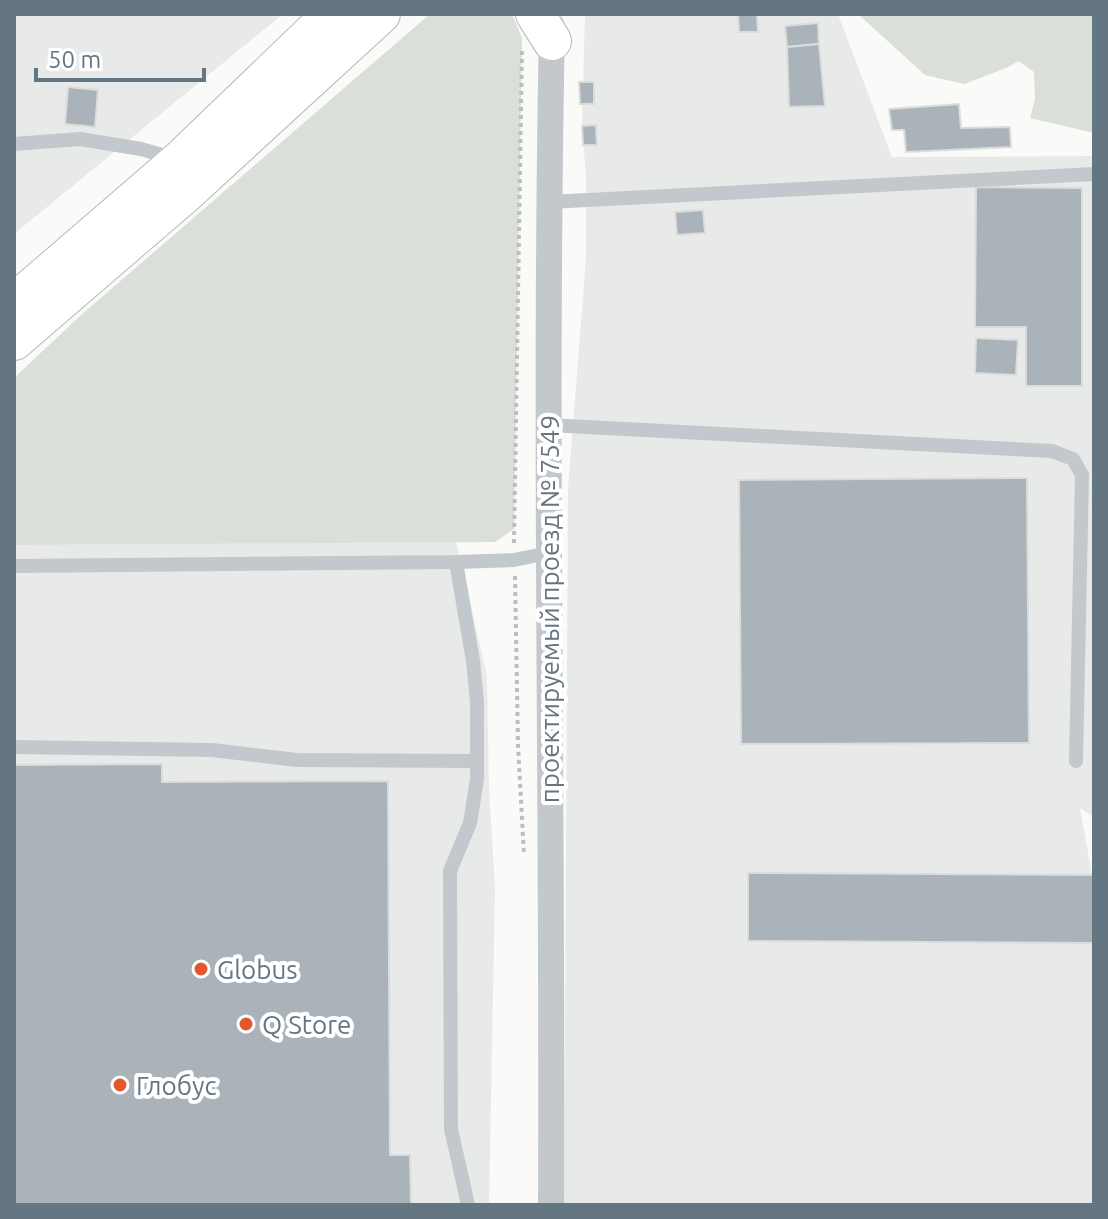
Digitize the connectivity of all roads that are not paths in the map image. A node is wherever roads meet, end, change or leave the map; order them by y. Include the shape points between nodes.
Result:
1 (332, 14) edge
2 (381, 14) edge
3 (540, 27) edge
4 (14, 144) edge
5 (180, 160) junction
6 (1094, 174) edge
7 (549, 202) junction
8 (14, 303) edge
9 (14, 341) edge
10 (548, 425) junction
11 (548, 553) junction
12 (456, 562) junction
13 (14, 566) edge
14 (14, 747) edge
15 (477, 761) junction
16 (1076, 761) dead end
17 (468, 1205) edge
18 (551, 1205) edge

1 - 5 main road
2 - 9 main road
3 - 7 street, проектируемый проезд № 7549
4 - 5 lane via 80,139
5 - 8 main road
6 - 7 lane
7 - 10 street, проектируемый проезд № 7549
10 - 11 street, проектируемый проезд № 7549
10 - 16 lane via 1052,451 1073,459 1082,475
11 - 12 lane
11 - 18 street, проектируемый проезд № 7549
12 - 13 lane
12 - 15 lane via 473,661
14 - 15 lane via 199,750 297,760
15 - 17 lane via 470,823 450,871 451,1129

